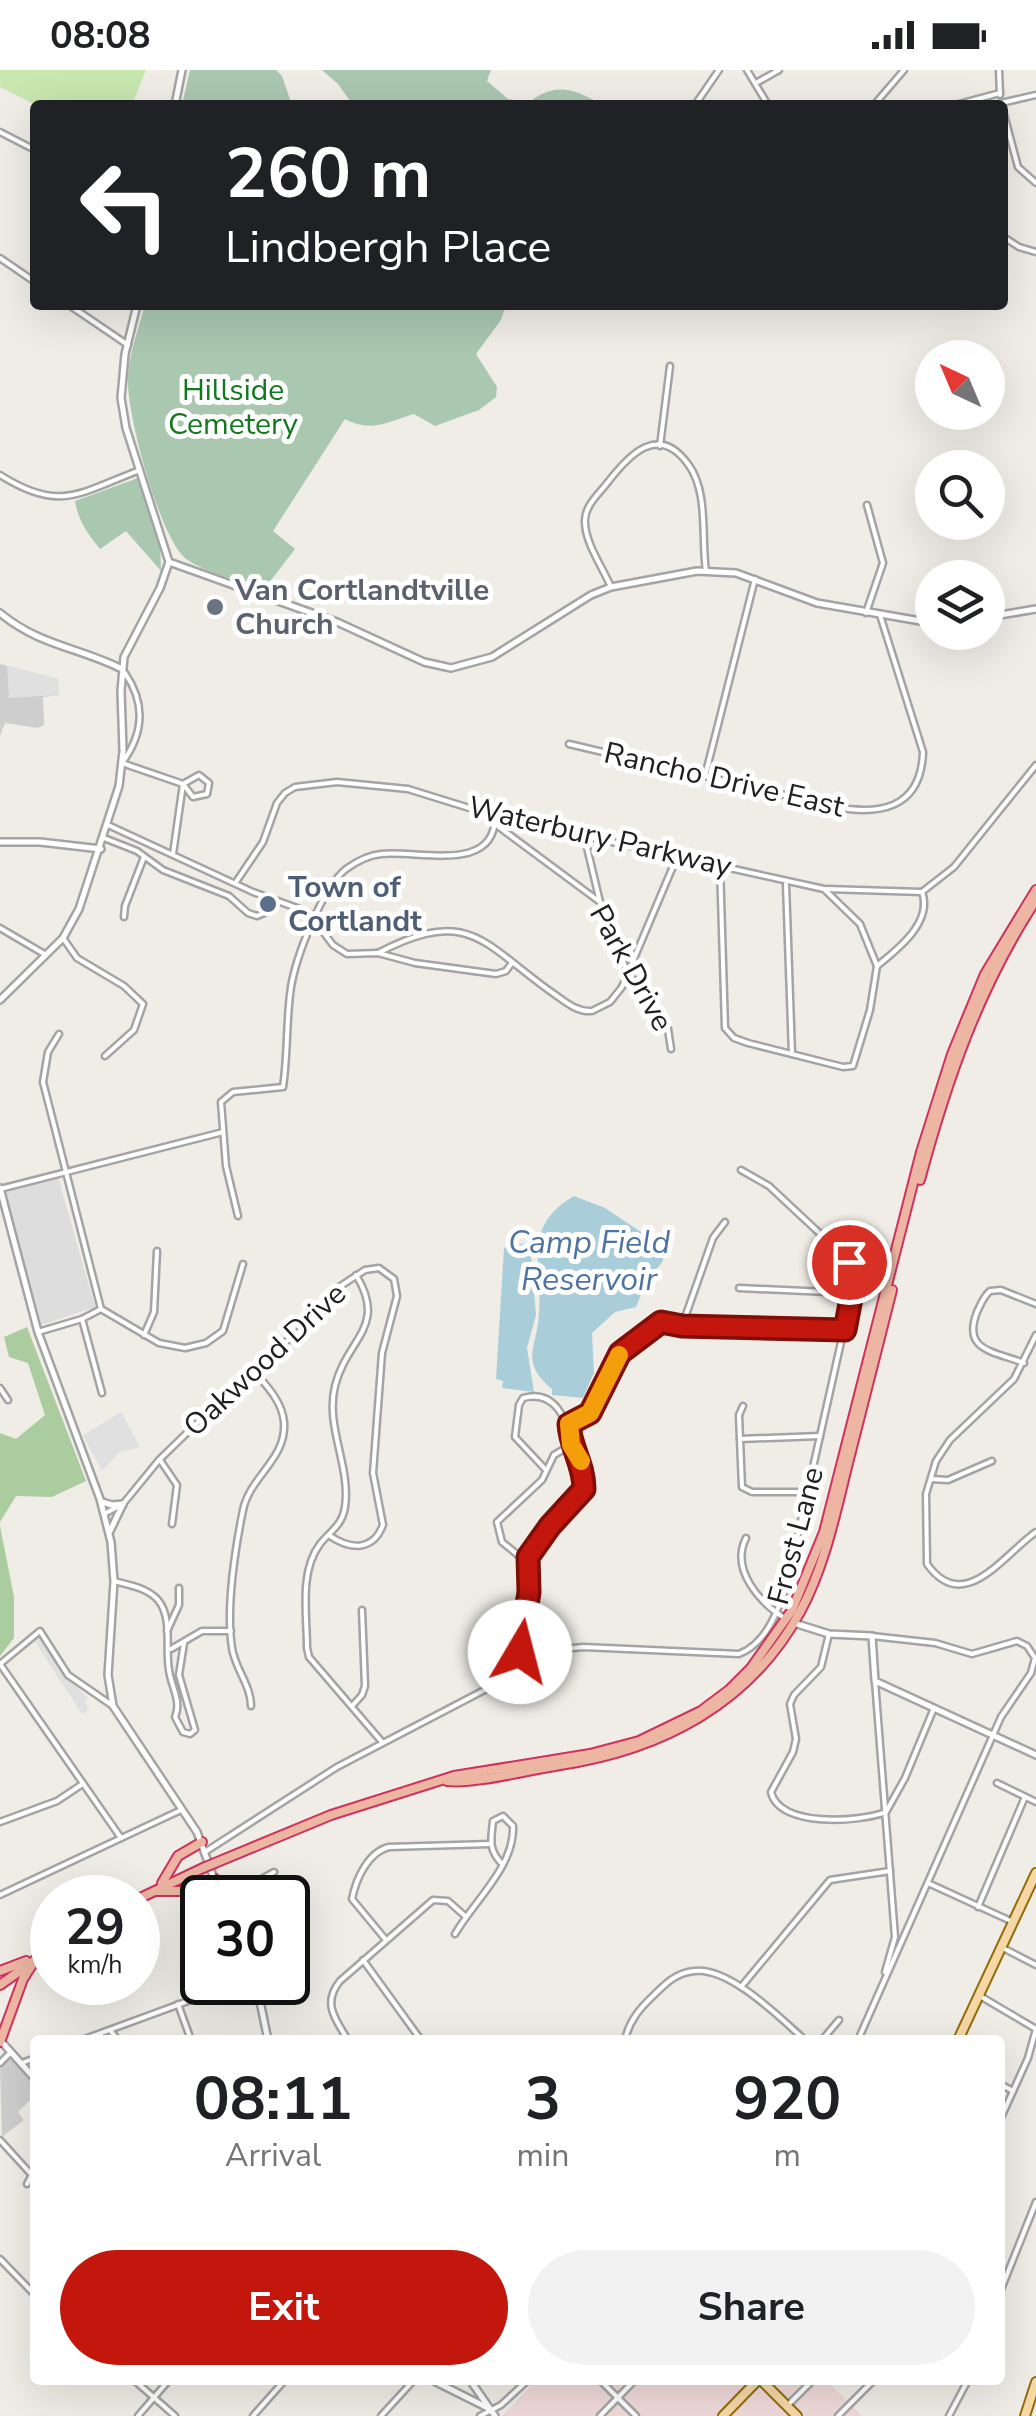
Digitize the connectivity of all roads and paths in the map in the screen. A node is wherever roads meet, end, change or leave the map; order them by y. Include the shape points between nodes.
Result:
1 (182, 70) edge
2 (719, 70) edge
3 (747, 70) edge
4 (779, 70) edge
5 (904, 70) edge
6 (999, 70) edge
7 (756, 83) junction
8 (1000, 93) junction
9 (1036, 95) edge
10 (176, 100) edge
11 (699, 100) edge
12 (765, 100) edge
13 (878, 100) edge
14 (974, 100) edge
15 (1001, 100) edge
16 (1008, 103) edge
17 (1008, 128) edge
18 (0, 132) edge
19 (30, 147) edge
20 (1036, 183) edge
21 (1008, 240) edge
22 (1036, 252) edge
23 (0, 258) edge
24 (30, 279) edge
25 (76, 310) edge
26 (136, 310) edge
27 (128, 345) junction
28 (670, 366) dead end
29 (660, 446) junction
30 (140, 470) junction
31 (0, 475) edge
32 (867, 505) dead end
33 (168, 562) junction
34 (706, 571) junction
35 (756, 579) junction
36 (611, 587) junction
37 (1036, 608) edge
38 (0, 612) edge
39 (866, 613) junction
40 (880, 614) junction
41 (1005, 614) edge
42 (915, 620) edge
43 (122, 669) junction
44 (568, 744) dead end
45 (122, 764) junction
46 (1034, 768) edge
47 (705, 776) junction
48 (184, 784) junction
49 (495, 816) junction
50 (495, 824) junction
51 (108, 825) junction
52 (584, 835) junction
53 (104, 838) junction
54 (0, 842) edge
55 (101, 849) junction
56 (172, 856) junction
57 (144, 857) junction
58 (678, 857) junction
59 (720, 865) junction
60 (236, 882) junction
61 (786, 882) junction
62 (824, 889) junction
63 (1036, 890) edge
64 (922, 892) junction
65 (271, 898) junction
66 (1036, 900) edge
67 (600, 902) junction
68 (124, 917) dead end
69 (314, 918) junction
70 (0, 928) edge
71 (64, 938) junction
72 (46, 954) junction
73 (378, 954) junction
74 (511, 964) junction
75 (877, 966) junction
76 (629, 973) junction
77 (0, 1000) edge
78 (60, 1034) dead end
79 (671, 1048) dead end
80 (792, 1054) junction
81 (105, 1056) dead end
82 (223, 1132) junction
83 (741, 1170) dead end
84 (65, 1172) junction
85 (0, 1188) edge
86 (238, 1216) dead end
87 (725, 1222) dead end
88 (156, 1251) dead end
89 (243, 1264) dead end
90 (356, 1274) junction
91 (739, 1288) dead end
92 (852, 1293) junction
93 (1036, 1304) edge
94 (101, 1309) junction
95 (82, 1319) junction
96 (682, 1326) junction
97 (845, 1330) junction
98 (38, 1332) junction
99 (144, 1335) junction
100 (1036, 1335) edge
101 (1024, 1363) junction
102 (253, 1370) junction
103 (0, 1388) edge
104 (102, 1393) dead end
105 (8, 1400) dead end
106 (743, 1406) dead end
107 (569, 1424) junction
108 (822, 1436) junction
109 (740, 1440) junction
110 (571, 1445) junction
111 (159, 1460) junction
112 (992, 1460) dead end
113 (546, 1470) junction
114 (931, 1479) junction
115 (810, 1492) junction
116 (100, 1500) junction
117 (123, 1504) junction
118 (104, 1514) junction
119 (172, 1524) dead end
120 (1036, 1532) edge
121 (109, 1534) junction
122 (330, 1536) junction
123 (746, 1538) dead end
124 (528, 1564) junction
125 (114, 1581) junction
126 (178, 1588) dead end
127 (362, 1610) dead end
128 (776, 1612) junction
129 (790, 1620) junction
130 (167, 1631) junction
131 (231, 1631) junction
132 (829, 1634) junction
133 (872, 1636) junction
134 (184, 1643) junction
135 (168, 1649) junction
136 (0, 1664) edge
137 (525, 1667) junction
138 (875, 1681) junction
139 (114, 1706) junction
140 (251, 1706) dead end
141 (352, 1706) junction
142 (934, 1708) junction
143 (993, 1735) junction
144 (382, 1742) junction
145 (1036, 1755) edge
146 (997, 1783) dead end
147 (83, 1784) junction
148 (1025, 1797) junction
149 (1036, 1802) edge
150 (182, 1809) junction
151 (886, 1812) junction
152 (0, 1822) edge
153 (120, 1838) junction
154 (490, 1844) junction
155 (203, 1847) junction
156 (502, 1864) junction
157 (171, 1866) junction
158 (890, 1871) junction
159 (274, 1872) dead end
160 (1036, 1873) edge
161 (191, 1874) junction
162 (214, 1875) edge
163 (268, 1875) edge
164 (176, 1880) junction
165 (928, 1883) junction
166 (180, 1884) edge
167 (160, 1885) edge
168 (160, 1887) edge
169 (0, 1895) edge
170 (978, 1907) junction
171 (465, 1916) junction
172 (1013, 1922) junction
173 (455, 1934) dead end
174 (386, 1940) junction
175 (1001, 1947) junction
176 (363, 1960) junction
177 (30, 1962) edge
178 (30, 1963) edge
179 (1036, 1966) edge
180 (30, 1969) edge
181 (0, 1971) edge
182 (3, 1982) edge
183 (883, 1982) junction
184 (741, 1987) junction
185 (16, 1994) junction
186 (979, 1996) junction
187 (178, 2004) joint
188 (261, 2005) edge
189 (839, 2020) dead end
190 (3, 2022) edge
191 (1036, 2029) edge
192 (110, 2030) junction
193 (96, 2035) edge
194 (114, 2035) edge
195 (189, 2035) edge
196 (267, 2035) edge
197 (345, 2035) edge
198 (418, 2035) edge
199 (626, 2035) edge
200 (796, 2035) edge
201 (826, 2035) edge
202 (860, 2035) edge
203 (960, 2035) edge
204 (1, 2041) edge
205 (12, 2051) junction
206 (30, 2060) edge
207 (22, 2062) junction
208 (0, 2063) edge
209 (30, 2072) edge
210 (1005, 2087) edge
211 (1013, 2091) junction
212 (1005, 2109) edge
213 (0, 2140) edge
214 (30, 2168) edge
215 (30, 2178) edge
216 (27, 2184) dead end
217 (1036, 2202) edge
218 (0, 2259) edge
219 (1005, 2280) edge
220 (30, 2291) edge
221 (1036, 2382) edge
222 (140, 2385) edge
223 (164, 2385) edge
224 (281, 2385) edge
225 (410, 2385) edge
226 (442, 2385) edge
227 (473, 2385) edge
228 (523, 2385) edge
229 (605, 2385) edge
230 (630, 2385) edge
231 (755, 2385) edge
232 (765, 2385) edge
233 (808, 2385) edge
234 (869, 2385) edge
235 (965, 2385) edge
236 (154, 2397) junction
237 (618, 2398) junction
238 (787, 2406) junction
239 (490, 2409) junction
240 (138, 2416) edge
241 (175, 2416) edge
242 (253, 2416) edge
243 (382, 2416) edge
244 (480, 2416) edge
245 (496, 2416) edge
246 (600, 2416) edge
247 (636, 2416) edge
248 (724, 2416) edge
249 (798, 2416) edge
250 (838, 2416) edge
251 (949, 2416) edge
252 (1025, 2416) edge

1 - 10 street
2 - 11 street
3 - 7 street
4 - 7 street
5 - 13 street
6 - 8 street
7 - 12 street
8 - 14 street
8 - 15 street
9 - 16 street
17 - 20 street via 1018,167
18 - 19 street
21 - 22 street
23 - 24 street
25 - 27 street
26 - 27 street
27 - 30 street via 121,398
28 - 29 street
29 - 34 street via 690,468
29 - 36 street via 634,452 586,513 586,531
30 - 31 street via 51,498
30 - 33 street
32 - 39 street via 882,563
33 - 36 street via 451,668 492,658
33 - 43 street
34 - 35 street
34 - 36 street
35 - 39 street via 804,600
35 - 47 street
37 - 41 street
38 - 43 street via 43,641
39 - 40 street
40 - 42 street
40 - 47 street, Rancho Drive East via 921,738 921,772 908,795 886,809 864,812
43 - 45 street
43 - 45 street via 141,706 136,738
44 - 47 street, Rancho Drive East
45 - 48 street
45 - 51 street
46 - 64 street via 954,867
48 - 48 street via 199,776 210,788 193,797
48 - 56 street
49 - 50 street
49 - 52 street, Waterbury Parkway
49 - 60 street, Waterbury Parkway via 397,787 295,787 279,799 263,842
50 - 67 street, Park Drive
50 - 69 street via 491,840 469,854 382,854 360,861 328,889
51 - 53 street
51 - 56 street
52 - 58 street, Waterbury Parkway
52 - 67 street
53 - 55 street
53 - 57 street
54 - 55 street
55 - 71 street
56 - 60 street
57 - 65 street via 229,896 248,914 264,913
57 - 68 street
58 - 59 street, Waterbury Parkway
58 - 76 street
59 - 61 street, Waterbury Parkway
59 - 80 street via 724,1028 734,1038
60 - 65 street
61 - 62 street, Waterbury Parkway
61 - 80 street
62 - 64 street, Waterbury Parkway
62 - 75 street via 860,924
63 - 129 highway via 985,974 946,1070 830,1514
64 - 75 street via 922,918
65 - 69 street
66 - 129 highway via 988,982 947,1085 830,1534 810,1590
67 - 76 street, Park Drive
69 - 73 street via 339,950
69 - 82 street via 292,985 283,1087 227,1095 220,1106
70 - 72 street
71 - 72 street
71 - 81 street via 77,958 143,1004 134,1030
72 - 77 street
73 - 74 street via 496,974
73 - 74 street via 456,930 486,941
74 - 76 street via 585,1012 610,1002
75 - 80 street via 854,1063
76 - 79 street, Park Drive via 668,1029
78 - 84 street via 48,1052 43,1082
82 - 84 street
82 - 86 street
83 - 92 street via 770,1186 845,1257
84 - 85 street
84 - 94 street
85 - 98 street
87 - 96 street
88 - 99 street via 154,1312
89 - 99 street via 223,1331 214,1340 176,1348
90 - 102 street, Oakwood Drive
90 - 122 street, Oakwood Drive via 370,1312 335,1386 332,1418 346,1502
90 - 122 street via 379,1268 396,1282 374,1453 383,1524 375,1539 357,1547
91 - 92 street
92 - 97 street, Frost Lane
93 - 101 street via 990,1290 972,1328 978,1344
94 - 95 street
94 - 99 street
95 - 98 street
95 - 104 street
96 - 97 street
96 - 107 street via 661,1322 620,1353 590,1413
97 - 108 street, Frost Lane
98 - 116 street
100 - 101 street
101 - 114 street via 950,1440
102 - 111 street, Oakwood Drive
102 - 131 street via 281,1408 284,1430 278,1455 246,1498
103 - 105 street
106 - 109 street
107 - 110 street
107 - 113 street via 544,1399 521,1401 515,1438
108 - 109 street
108 - 115 street, Frost Lane
109 - 115 street via 746,1490
110 - 113 street
110 - 124 street via 584,1489 540,1539
111 - 117 street, Oakwood Drive
111 - 119 street via 176,1485
112 - 114 street via 948,1480
113 - 124 street via 497,1522 502,1542
114 - 120 street via 926,1564 941,1580 958,1586 978,1580
115 - 128 street, Frost Lane
116 - 117 street
116 - 118 street
117 - 118 street, Oakwood Drive
117 - 121 street
118 - 121 street
121 - 125 street
122 - 141 street, Oakwood Drive via 307,1572 307,1648
123 - 128 street via 744,1575
124 - 137 street via 520,1652
125 - 130 street via 153,1594
125 - 139 street via 108,1675
126 - 130 street
127 - 141 street via 365,1686
128 - 129 street
128 - 137 street, Frost Lane via 758,1641 739,1654 574,1647
129 - 132 street
129 - 161 highway, bridge via 737,1683 670,1728 608,1750 473,1773 331,1815
130 - 135 street
131 - 134 street via 209,1630
131 - 140 street
132 - 133 street
132 - 151 street via 820,1667 790,1704 796,1739 772,1799 813,1819
133 - 138 street
133 - 143 street via 972,1654 1012,1641 1027,1646 1034,1666
134 - 135 street
134 - 135 street via 179,1675 196,1730 190,1734 176,1717
136 - 139 street via 40,1631 68,1675
136 - 147 street
137 - 144 street, Frost Lane
138 - 142 street
138 - 151 street
139 - 150 street
141 - 144 street, Oakwood Drive
142 - 143 street
142 - 151 street
143 - 145 street
143 - 165 street
144 - 155 street, Frost Lane
146 - 148 street
147 - 152 street
147 - 153 street
148 - 149 street
148 - 170 street
150 - 153 street
150 - 155 street
151 - 158 street
153 - 169 street
154 - 156 street
154 - 156 street via 493,1820 507,1816 514,1839
154 - 174 street via 377,1850 352,1899
155 - 157 highway via 181,1853
155 - 162 street
156 - 171 street
157 - 161 highway via 176,1874
157 - 167 highway
158 - 183 street via 895,1937
158 - 184 street via 830,1880
159 - 163 street
160 - 172 main road
161 - 164 highway
164 - 166 highway
164 - 168 highway
165 - 170 street
165 - 183 street
170 - 172 street
171 - 173 street
171 - 174 street via 448,1901 432,1900
172 - 175 main road
174 - 176 street
175 - 179 street
175 - 186 main road
176 - 197 street via 330,2000
176 - 198 street
177 - 181 highway
178 - 182 highway
180 - 185 highway
182 - 185 highway via 13,1984
183 - 202 street
184 - 199 street via 702,1970 675,1976 634,2016
184 - 200 street
185 - 190 highway
186 - 191 street
186 - 203 main road
187 - 192 street
187 - 195 street
188 - 196 street
189 - 201 street
190 - 204 highway
191 - 211 street
192 - 193 street
192 - 194 street
204 - 205 street
205 - 207 street
205 - 208 street
206 - 207 street
207 - 209 street
210 - 211 street
211 - 212 street
213 - 214 street
215 - 216 street
217 - 219 street
218 - 220 street
221 - 252 main road
222 - 236 street
223 - 236 street
224 - 242 street
225 - 243 street
226 - 239 street
227 - 239 street
228 - 239 street
229 - 237 street
230 - 237 street
231 - 248 main road
232 - 238 main road
233 - 238 street
234 - 250 street
235 - 251 street
236 - 240 street
236 - 241 street
237 - 246 street
237 - 247 street
238 - 249 main road
239 - 244 street
239 - 245 street

